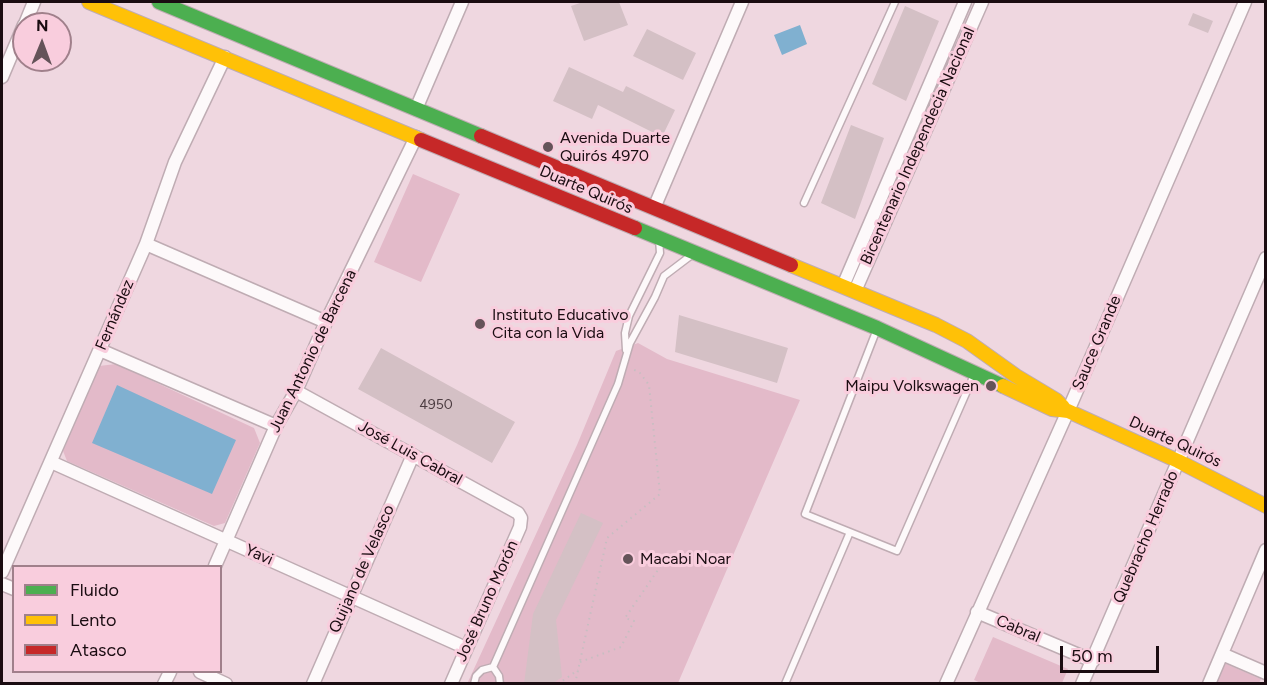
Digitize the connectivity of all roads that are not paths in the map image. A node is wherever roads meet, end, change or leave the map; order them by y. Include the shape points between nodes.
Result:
1 (89, 2) edge
2 (159, 2) edge
3 (462, 2) edge
4 (742, 2) edge
5 (895, 2) edge
6 (965, 2) edge
7 (982, 2) edge
8 (1245, 2) edge
9 (12, 53) edge
10 (225, 57) junction
11 (2, 77) edge
12 (416, 109) junction
13 (416, 137) junction
14 (804, 203) dead end
15 (654, 207) junction
16 (658, 239) junction
17 (146, 244) junction
18 (694, 253) junction
19 (1266, 258) edge
20 (849, 288) junction
21 (326, 322) junction
22 (877, 328) junction
23 (100, 350) junction
24 (626, 352) junction
25 (975, 373) junction
26 (296, 391) junction
27 (1068, 411) junction
28 (276, 426) junction
29 (413, 455) junction
30 (1178, 461) junction
31 (51, 462) junction
32 (1266, 506) edge
33 (522, 518) joint
34 (850, 532) junction
35 (227, 540) junction
36 (1266, 550) edge
37 (216, 565) edge
38 (2, 572) edge
39 (350, 596) junction
40 (978, 612) junction
41 (466, 648) junction
42 (1222, 654) junction
43 (1093, 660) junction
44 (493, 667) junction
45 (202, 673) edge
46 (1266, 673) edge
47 (226, 684) edge
48 (313, 684) edge
49 (451, 684) edge
50 (474, 684) edge
51 (500, 684) edge
52 (784, 684) edge
53 (946, 684) edge
54 (1083, 684) edge
55 (1209, 684) edge

1 - 10 main road, Duarte Quirós
2 - 12 main road, Duarte Quirós
3 - 12 street
4 - 15 street
5 - 14 lane
6 - 20 street, Bicentenario Independecia Nacional
7 - 20 street, Bicentenario Independecia Nacional
8 - 27 street, Sauce Grande
9 - 11 street
10 - 13 main road, Duarte Quirós
10 - 17 street, Fernández via 175,162
12 - 15 main road, Duarte Quirós
13 - 16 main road, Duarte Quirós
13 - 21 street, Juan Antonio de Barcena
15 - 20 main road, Duarte Quirós
16 - 18 main road, Duarte Quirós
16 - 24 lane via 660,253 624,333
17 - 21 street
17 - 23 street, Fernández
18 - 22 main road, Duarte Quirós
18 - 24 lane via 664,276
19 - 30 street, Quebracho Herrado
20 - 27 main road, Duarte Quirós via 967,341
21 - 26 street, Juan Antonio de Barcena
22 - 25 main road, Duarte Quirós
22 - 34 lane via 805,514
23 - 28 street
23 - 31 street, Fernández
24 - 44 lane via 618,384
25 - 27 main road, Duarte Quirós via 1052,409
25 - 34 lane via 897,551
26 - 28 street, Juan Antonio de Barcena
26 - 29 street, José Luis Cabral
27 - 30 main road, Duarte Quirós
27 - 40 street, Sauce Grande
28 - 35 street, Juan Antonio de Barcena
29 - 33 street, José Luis Cabral
29 - 39 street, Quijano de Velasco
30 - 32 main road, Duarte Quirós
30 - 43 street, Quebracho Herrado
31 - 35 street, Yavi
31 - 38 street, Fernández
33 - 41 street, José Bruno Morón
34 - 52 lane
35 - 37 street, Juan Antonio de Barcena
35 - 39 street, Yavi
36 - 42 street
39 - 41 street, Yavi
39 - 48 street, Quijano de Velasco
40 - 43 street, Cabral
40 - 53 street, Sauce Grande
41 - 49 street, José Bruno Morón
42 - 46 street
42 - 55 street
43 - 54 street, Quebracho Herrado
44 - 50 lane via 482,669
44 - 51 lane via 500,676
45 - 47 street

